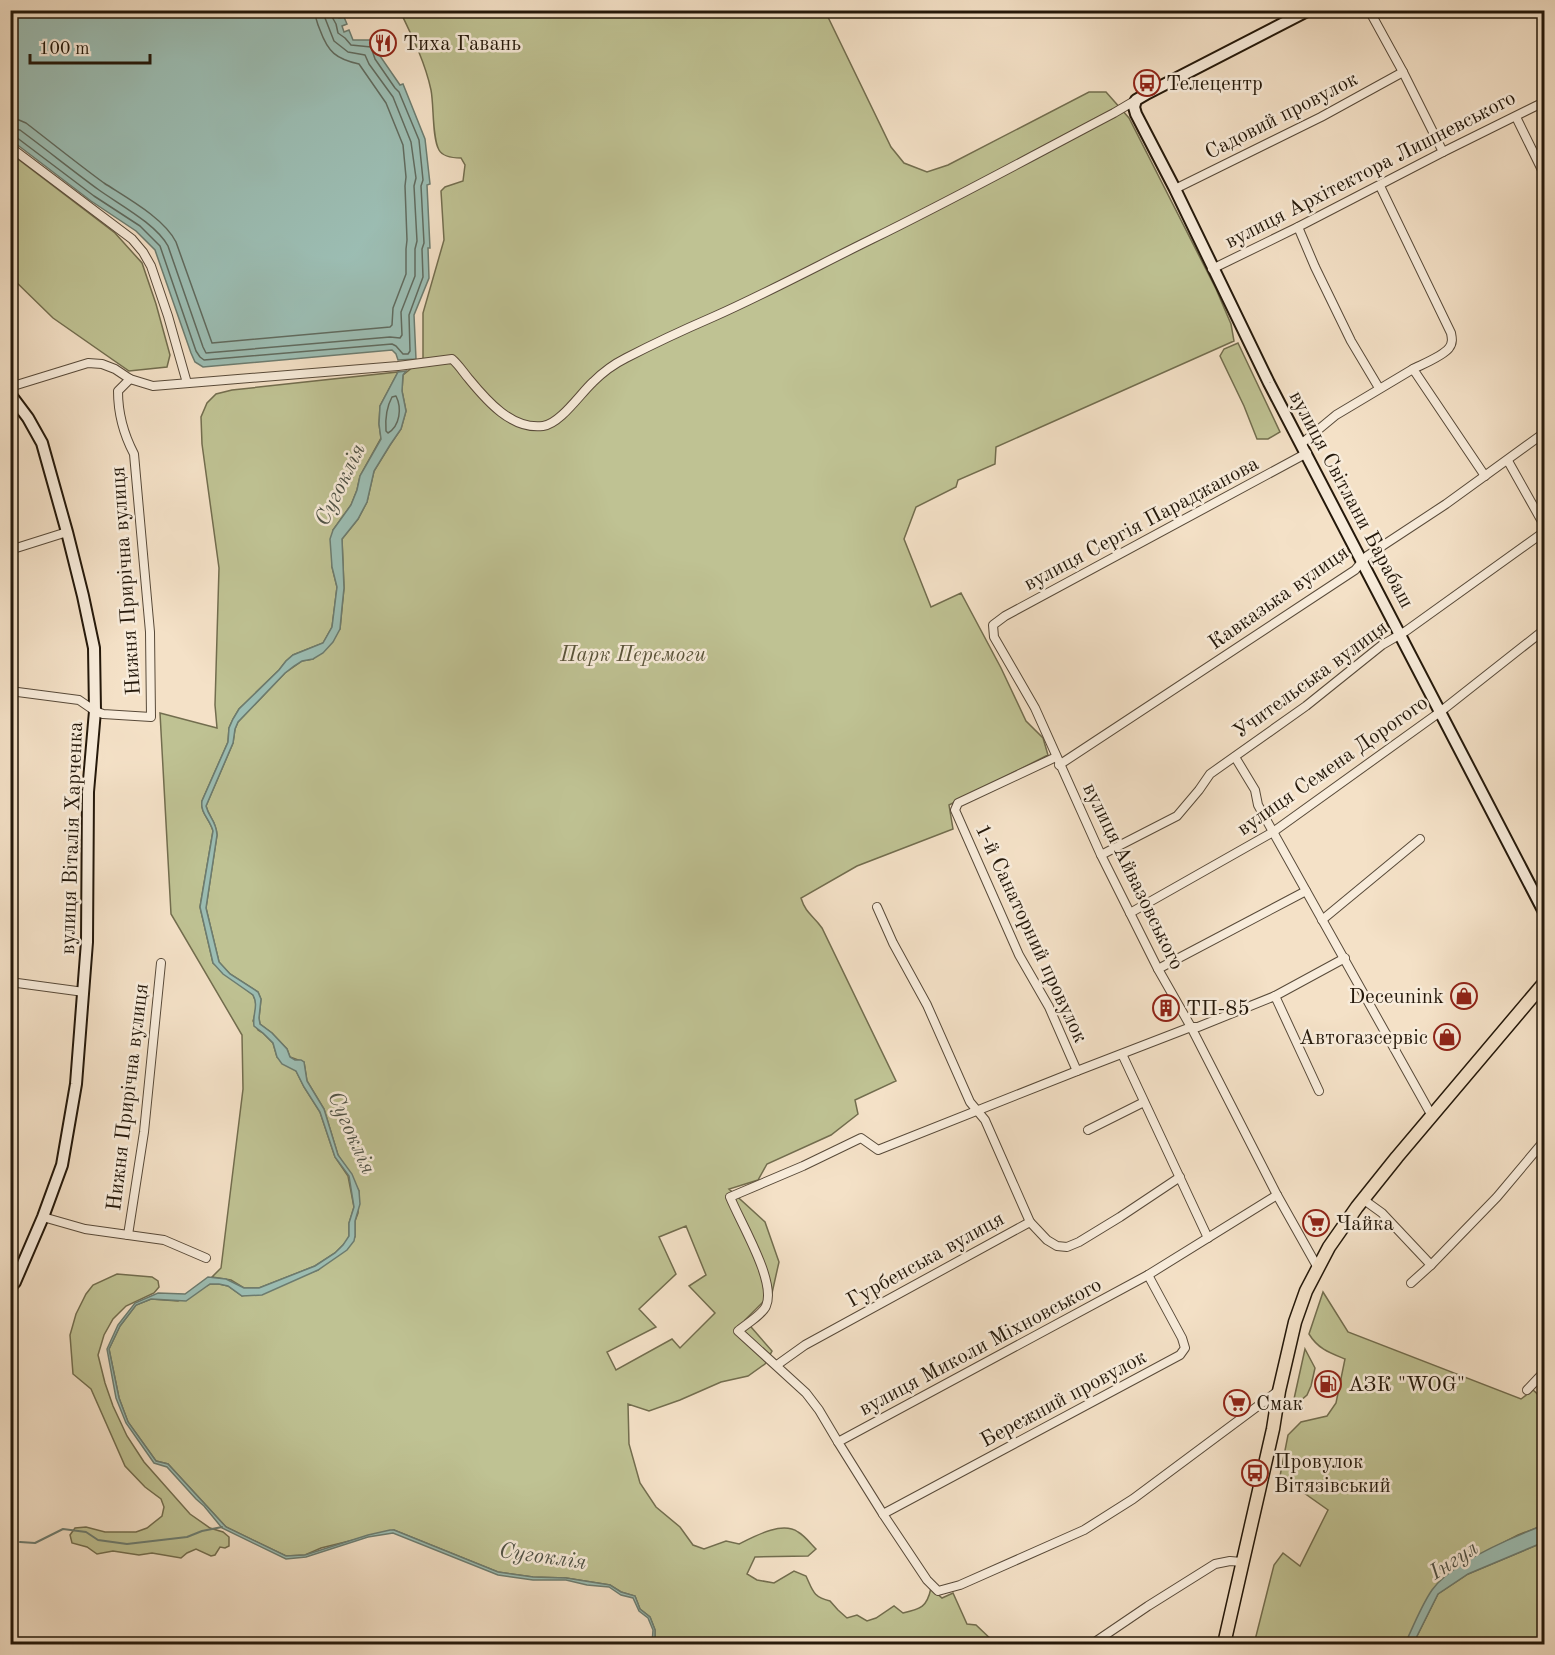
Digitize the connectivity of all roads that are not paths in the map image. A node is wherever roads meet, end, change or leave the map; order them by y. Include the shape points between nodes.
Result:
1 (1309, 10) edge
2 (1369, 10) edge
3 (1403, 72) junction
4 (1136, 100) junction
5 (1545, 102) edge
6 (1516, 117) junction
7 (10, 147) edge
8 (1443, 152) junction
9 (1545, 174) edge
10 (1380, 186) junction
11 (1175, 189) junction
12 (1298, 227) junction
13 (1212, 269) junction
14 (1413, 369) junction
15 (130, 379) junction
16 (187, 383) junction
17 (10, 387) edge
18 (1379, 388) junction
19 (10, 394) edge
20 (1545, 433) edge
21 (1304, 449) junction
22 (1508, 461) junction
23 (1485, 476) junction
24 (1545, 525) edge
25 (67, 532) junction
26 (1545, 532) edge
27 (10, 550) edge
28 (1363, 562) junction
29 (993, 625) joint
30 (1545, 630) edge
31 (1400, 634) junction
32 (10, 690) edge
33 (95, 711) junction
34 (1440, 712) junction
35 (1235, 757) junction
36 (1058, 761) junction
37 (955, 810) joint
38 (1274, 832) junction
39 (1420, 839) dead end
40 (1101, 855) junction
41 (1306, 891) junction
42 (877, 907) dead end
43 (1130, 912) junction
44 (1545, 912) edge
45 (1322, 920) junction
46 (1345, 958) junction
47 (161, 963) dead end
48 (1158, 969) junction
49 (10, 982) edge
50 (1545, 983) edge
51 (84, 992) junction
52 (1275, 996) junction
53 (1191, 1027) junction
54 (1122, 1054) junction
55 (1077, 1071) junction
56 (1319, 1091) dead end
57 (1144, 1102) junction
58 (978, 1111) junction
59 (1432, 1116) junction
60 (1088, 1130) dead end
61 (1545, 1141) edge
62 (1180, 1177) junction
63 (1277, 1195) junction
64 (1364, 1200) junction
65 (43, 1217) junction
66 (1030, 1222) junction
67 (128, 1235) junction
68 (1208, 1238) junction
69 (206, 1258) dead end
70 (1431, 1265) junction
71 (1317, 1268) junction
72 (1148, 1275) junction
73 (1411, 1283) dead end
74 (10, 1288) edge
75 (777, 1365) junction
76 (1545, 1372) edge
77 (1527, 1390) dead end
78 (1279, 1391) junction
79 (838, 1442) junction
80 (883, 1514) junction
81 (1242, 1562) junction
82 (1092, 1644) edge
83 (1224, 1644) edge

1 - 4 street
2 - 3 street
3 - 8 street
3 - 11 street, Садовий провулок
4 - 11 street, вулиця Світлани Барабаш via 1136,114
4 - 16 street via 903,224 622,360 592,382 549,425 524,424 498,410 452,359
5 - 6 street, вулиця Архітектора Лишневського
6 - 8 street, вулиця Архітектора Лишневського
6 - 9 street
7 - 16 street via 116,226 143,252 168,316
8 - 10 street, вулиця Архітектора Лишневського
10 - 12 street, вулиця Архітектора Лишневського
10 - 14 street, вулиця Сергія Параджанова via 1451,333 1449,348
11 - 13 street, вулиця Світлани Барабаш
12 - 13 street, вулиця Архітектора Лишневського
12 - 18 street via 1351,341
13 - 21 street, вулиця Світлани Барабаш
14 - 18 street, вулиця Сергія Параджанова
14 - 23 street
15 - 16 street via 153,386
15 - 17 street via 102,364 88,363
15 - 33 street, Нижня Прирічна вулиця via 118,391 118,404 125,438 134,453 150,632 151,717
18 - 21 street, вулиця Сергія Параджанова via 1336,415
19 - 25 street, вулиця Віталія Харченка via 42,443
20 - 22 street, Кавказька вулиця
21 - 28 street, вулиця Світлани Барабаш
21 - 29 street, вулиця Сергія Параджанова
22 - 23 street, Кавказька вулиця
22 - 24 street
23 - 28 street, Кавказька вулиця
25 - 27 street
25 - 33 street, вулиця Віталія Харченка via 94,648
26 - 31 street, Учительська вулиця
28 - 31 street, вулиця Світлани Барабаш
28 - 36 street, Кавказька вулиця
29 - 36 street, вулиця Айвазовського via 994,637 1035,708
30 - 34 street, вулиця Семена Дорогого
31 - 34 street, вулиця Світлани Барабаш
31 - 35 street, Учительська вулиця
32 - 33 street via 79,700
33 - 51 street, вулиця Віталія Харченка via 88,792
34 - 38 street, вулиця Семена Дорогого
34 - 44 street, вулиця Світлани Барабаш
35 - 38 street
35 - 40 street, Учительська вулиця via 1210,774 1177,816
36 - 37 street, Кавказька вулиця via 958,803
36 - 40 street, вулиця Айвазовського
37 - 55 street, 1-й Санаторний провулок via 1019,955 1049,1007
38 - 41 street
38 - 43 street, вулиця Семена Дорогого
39 - 45 street
40 - 43 street, вулиця Айвазовського
41 - 45 street
41 - 48 street
42 - 58 street via 970,1102
43 - 48 street, вулиця Айвазовського
45 - 46 street
46 - 52 street
46 - 59 street
47 - 67 street, Нижня Прирічна вулиця via 144,1132
48 - 53 street, вулиця Айвазовського
49 - 51 street
50 - 59 main road
51 - 65 street, вулиця Віталія Харченка via 76,1084 62,1165
52 - 53 street
52 - 56 street
53 - 54 street
53 - 63 street, вулиця Айвазовського
54 - 55 street
54 - 57 street
55 - 58 street
57 - 60 street
57 - 62 street
58 - 66 street
58 - 75 street via 878,1150 861,1138 730,1197 765,1271 769,1298 765,1309 738,1331
59 - 64 main road
61 - 70 street
62 - 66 street, Гурбенська вулиця via 1067,1247 1047,1240
62 - 68 street
63 - 68 street, вулиця Миколи Міхновського
63 - 71 street, вулиця Айвазовського
64 - 70 street via 1382,1213
64 - 71 main road
65 - 67 street, Нижня Прирічна вулиця via 85,1229
65 - 74 street, вулиця Віталія Харченка
66 - 75 street, Гурбенська вулиця via 805,1345
67 - 69 street, Нижня Прирічна вулиця via 164,1240
68 - 72 street, вулиця Миколи Міхновського
70 - 73 street
71 - 78 main road via 1295,1322
72 - 79 street, вулиця Миколи Міхновського
72 - 80 street, Бережний провулок via 1182,1338 1185,1348 1180,1355
75 - 79 street via 806,1393
76 - 77 street
78 - 80 street via 1133,1499 1084,1530 960,1585 938,1591
78 - 81 main road
79 - 80 street
81 - 82 street via 1215,1564
81 - 83 main road

